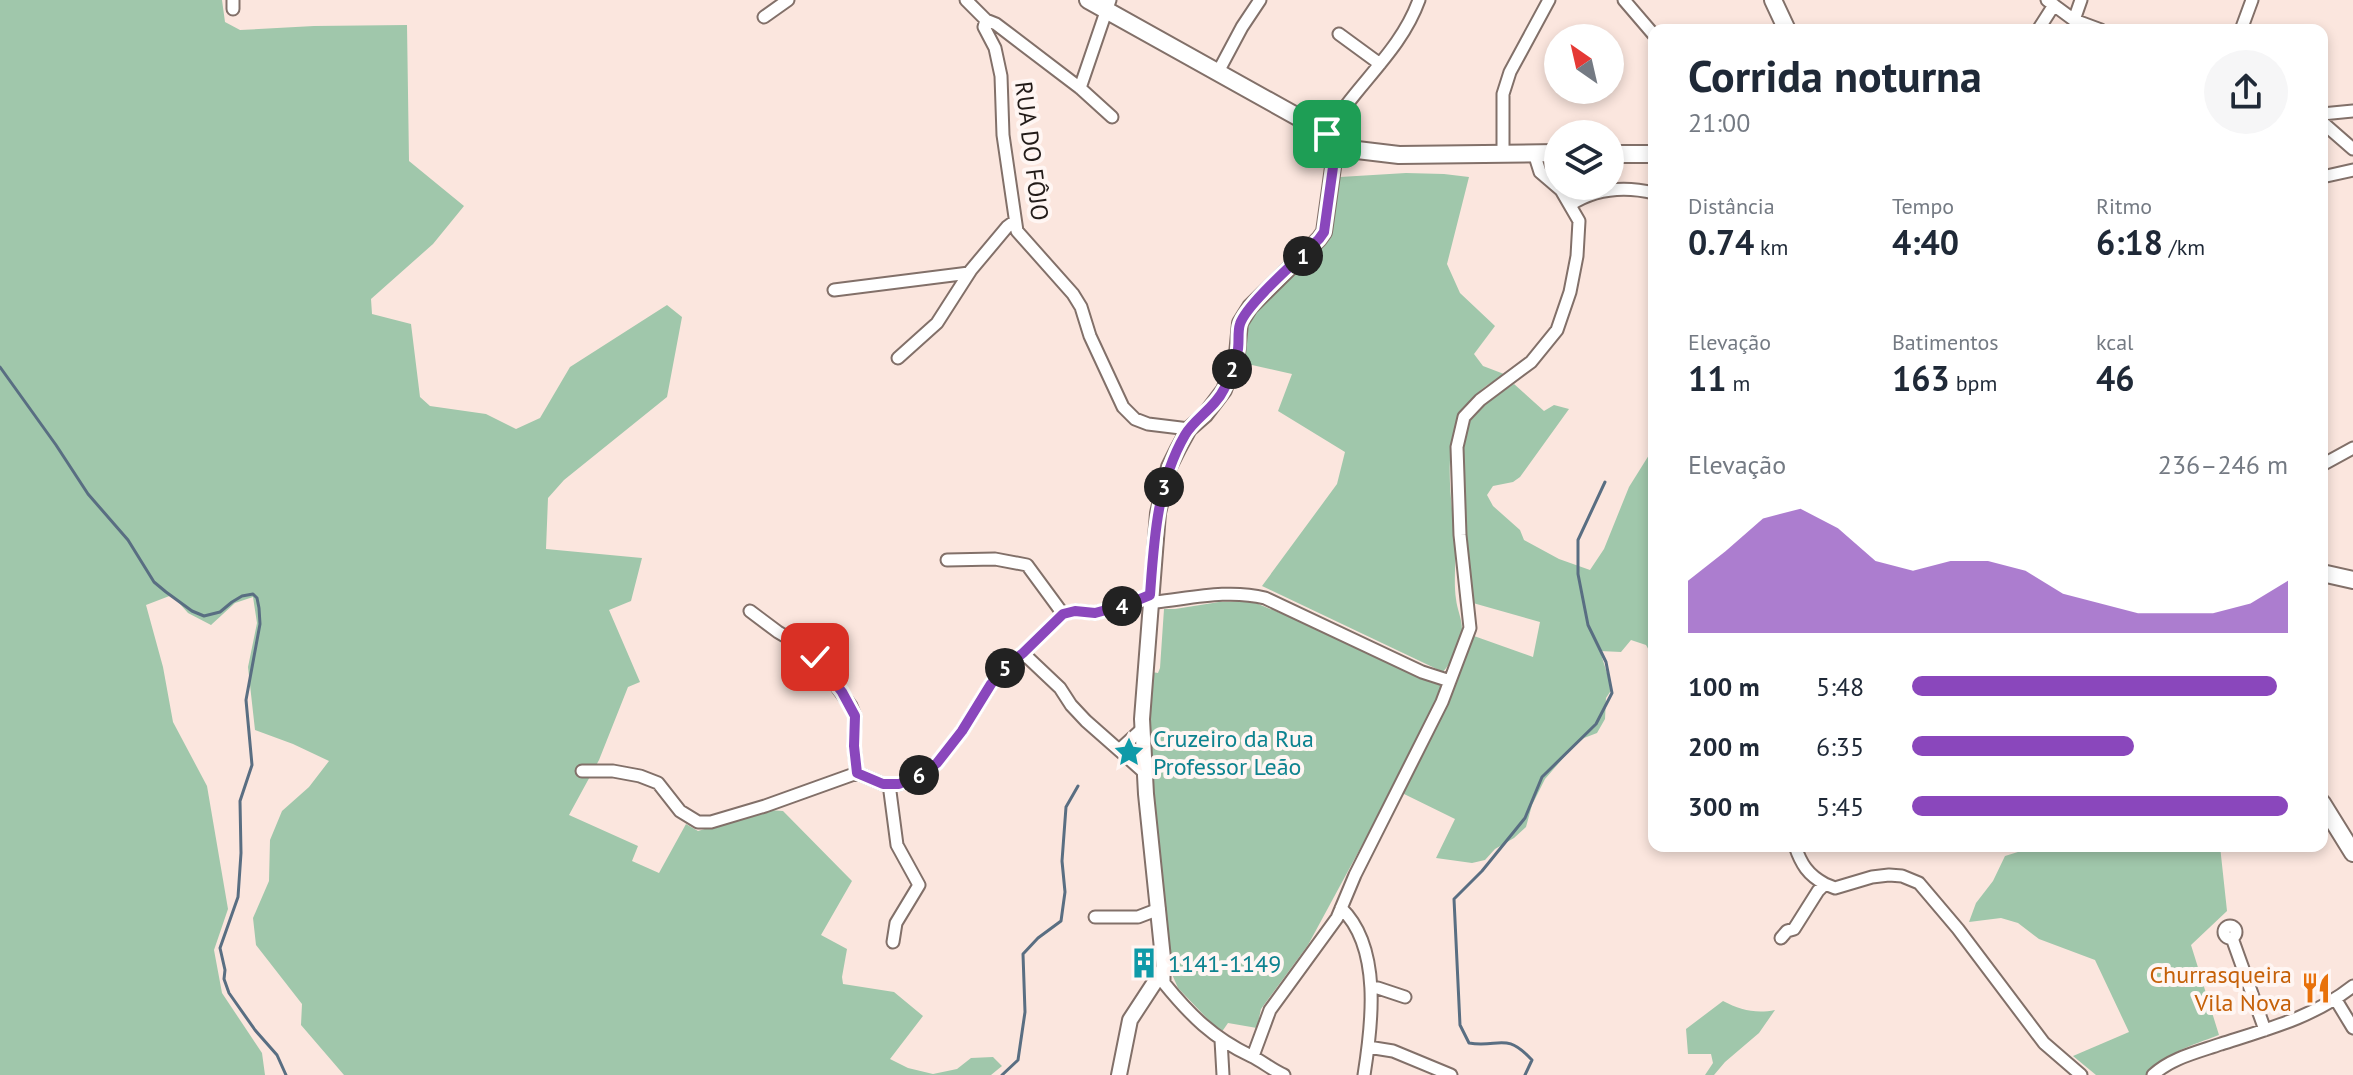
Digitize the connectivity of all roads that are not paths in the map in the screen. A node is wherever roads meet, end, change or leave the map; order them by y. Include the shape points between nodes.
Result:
1 (788, 0) edge
2 (966, 0) edge
3 (1088, 0) edge
4 (1260, 0) edge
5 (1419, 0) edge
6 (1549, 0) edge
7 (1624, 0) edge
8 (1773, 0) edge
9 (2081, 0) edge
10 (2252, 0) edge
11 (2050, 3) edge
12 (1108, 5) edge
13 (764, 17) dead end
14 (986, 20) junction
15 (2074, 20) junction
16 (1784, 24) edge
17 (2041, 24) edge
18 (2085, 24) edge
19 (2243, 24) edge
20 (1648, 28) edge
21 (1339, 34) dead end
22 (1380, 64) junction
23 (1218, 72) junction
24 (1080, 88) junction
25 (2353, 111) edge
26 (2328, 113) edge
27 (1112, 117) dead end
28 (2328, 127) edge
29 (1334, 138) junction
30 (2353, 149) edge
31 (1503, 153) junction
32 (1534, 153) junction
33 (1544, 153) edge
34 (1624, 154) edge
35 (1648, 154) edge
36 (2353, 170) edge
37 (2328, 176) edge
38 (1648, 192) edge
39 (1570, 205) junction
40 (1015, 221) junction
41 (969, 273) junction
42 (834, 290) dead end
43 (898, 358) dead end
44 (1189, 429) junction
45 (2353, 448) edge
46 (2328, 462) edge
47 (947, 560) dead end
48 (2328, 574) edge
49 (2353, 580) edge
50 (1150, 595) junction
51 (750, 611) dead end
52 (1063, 614) junction
53 (1023, 653) junction
54 (1450, 681) junction
55 (1142, 729) junction
56 (1119, 750) junction
57 (582, 771) dead end
58 (857, 773) junction
59 (1145, 773) junction
60 (889, 784) junction
61 (2328, 813) edge
62 (1797, 852) edge
63 (2353, 853) edge
64 (1825, 884) junction
65 (1341, 908) junction
66 (1159, 909) junction
67 (1095, 917) dead end
68 (1781, 938) dead end
69 (2232, 938) dead end
70 (893, 942) dead end
71 (1164, 968) junction
72 (2353, 986) edge
73 (1372, 988) junction
74 (1405, 997) dead end
75 (2336, 1000) junction
76 (2353, 1028) edge
77 (2265, 1030) junction
78 (1221, 1040) junction
79 (1368, 1047) junction
80 (1253, 1056) junction
81 (1119, 1073) edge
82 (1222, 1074) edge
83 (1284, 1075) edge
84 (1364, 1075) edge
85 (1451, 1075) edge
86 (2081, 1075) edge
87 (2153, 1075) edge

1 - 13 street
2 - 14 street, RUA DO FÔJO
3 - 12 main road
4 - 23 street
5 - 22 street
6 - 31 street via 1503,94
7 - 20 street
8 - 16 main road
9 - 15 street
10 - 19 street
11 - 15 street
11 - 17 street
12 - 23 main road
12 - 24 street
14 - 24 street
14 - 40 street, RUA DO FÔJO via 1001,76
15 - 18 street
21 - 22 street
22 - 29 street via 1340,110
23 - 29 main road
24 - 27 street
25 - 26 street
28 - 30 street
29 - 31 main road via 1376,153
29 - 44 street via 1324,232 1250,307 1240,323 1237,354 1224,390
31 - 32 main road
32 - 33 main road
32 - 39 street via 1540,172
34 - 35 main road
36 - 37 street
38 - 39 street via 1619,188
39 - 54 street via 1579,221 1577,256 1557,330 1531,362 1464,417 1457,447 1470,628
40 - 41 street
40 - 44 street, RUA DO FÔJO via 1017,231 1081,307 1123,407 1148,424
41 - 42 street
41 - 43 street via 937,323
44 - 50 street via 1169,467 1158,513
45 - 46 street
47 - 52 street via 1027,565
48 - 49 main road
50 - 52 street via 1095,613
50 - 54 street via 1156,602 1247,593 1265,598
50 - 55 street
51 - 58 street via 807,649 846,699 855,716
52 - 53 street
53 - 56 street
53 - 60 street via 991,684 937,763 925,773
54 - 65 street
55 - 56 street
55 - 59 street
56 - 59 street
57 - 58 street via 613,771 658,783 680,811 698,822 765,806
58 - 60 street
59 - 66 street
60 - 70 street via 897,845 919,885 896,923
61 - 63 main road
62 - 64 street via 1811,877
64 - 68 street via 1794,929
64 - 86 street via 1835,888 1889,875 1919,883 2044,1043
65 - 73 street via 1362,944
65 - 80 street via 1270,1010
66 - 67 street via 1138,917
66 - 71 street
69 - 77 street
71 - 78 street via 1164,983
71 - 81 street via 1130,1020
72 - 75 street
73 - 74 street
73 - 79 street
75 - 76 street
75 - 77 street
77 - 87 street via 2189,1055
78 - 80 street
78 - 82 street
79 - 84 street
79 - 85 street via 1393,1051
80 - 83 street

